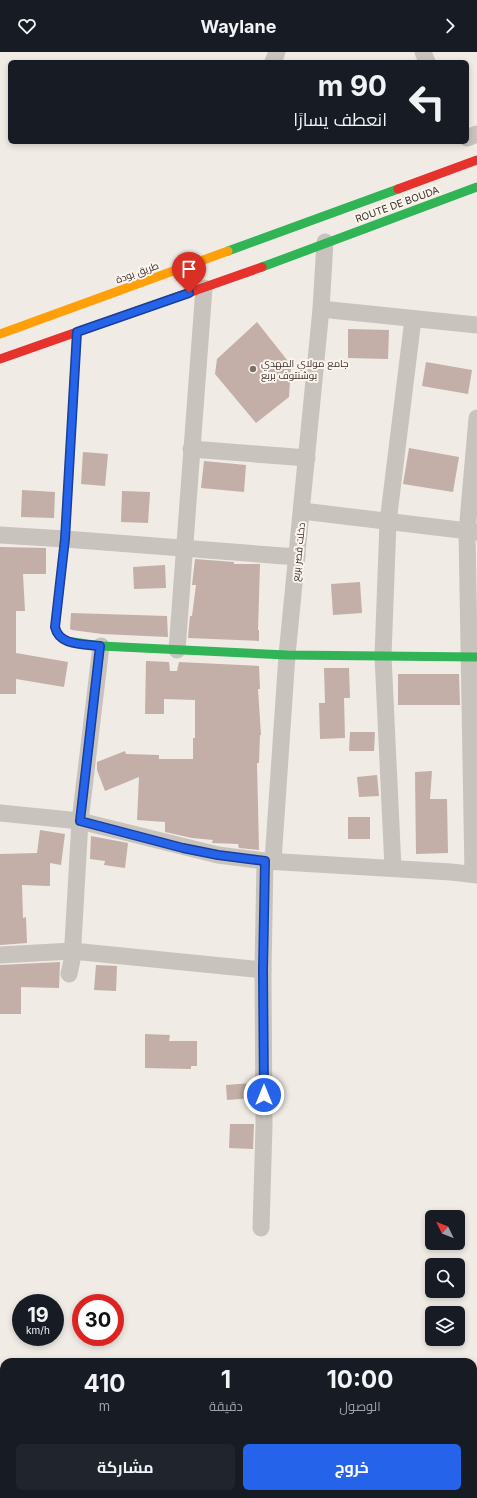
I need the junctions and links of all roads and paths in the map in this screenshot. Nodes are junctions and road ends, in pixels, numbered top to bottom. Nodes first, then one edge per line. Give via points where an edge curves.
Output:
1 (477, 160) edge
2 (477, 187) edge
3 (326, 214) joint
4 (325, 242) junction
5 (204, 288) junction
6 (321, 309) junction
7 (413, 319) junction
8 (477, 325) edge
9 (77, 332) junction
10 (0, 334) edge
11 (0, 359) edge
12 (477, 418) edge
13 (191, 449) junction
14 (307, 458) junction
15 (475, 473) edge
16 (302, 511) junction
17 (388, 522) junction
18 (472, 532) edge
19 (0, 535) edge
20 (65, 539) junction
21 (185, 548) junction
22 (297, 557) junction
23 (100, 646) junction
24 (177, 650) junction
25 (288, 655) junction
26 (383, 656) junction
27 (473, 657) edge
28 (474, 739) edge
29 (474, 812) edge
30 (0, 813) edge
31 (80, 821) junction
32 (269, 861) junction
33 (394, 868) junction
34 (475, 875) edge
35 (72, 951) junction
36 (0, 955) edge
37 (263, 970) junction
38 (70, 974) dead end
39 (261, 1228) dead end

1 - 3 main road, ROUTE DE BOUDA
2 - 4 main road, ROUTE DE BOUDA
3 - 10 main road, طريق بودة
4 - 5 main road
4 - 6 street, دخلت قصر بربع
5 - 9 main road
5 - 13 street
6 - 7 street
6 - 14 street, دخلت قصر بربع
7 - 8 street
7 - 17 street
9 - 11 main road
9 - 20 main road
12 - 15 street
13 - 14 street
13 - 21 street
14 - 16 street, دخلت قصر بربع
15 - 18 street
16 - 17 street
16 - 22 street, دخلت قصر بربع
17 - 18 street
17 - 26 street
18 - 27 street
19 - 20 street
20 - 21 street
20 - 23 main road via 55,627 63,640
21 - 22 street
21 - 24 street
22 - 25 street, دخلت قصر بربع
23 - 24 main road
23 - 31 street
24 - 25 main road
25 - 26 main road
25 - 32 street, دخلت قصر بربع
26 - 27 main road
26 - 33 street
27 - 28 street
28 - 29 street
29 - 34 street
30 - 31 street
31 - 32 street via 183,848
31 - 35 street
32 - 33 street
32 - 37 street, دخلت قصر بربع
33 - 34 street
35 - 36 street
35 - 37 street
35 - 38 street
37 - 39 street, دخلت قصر بربع via 264,1126

